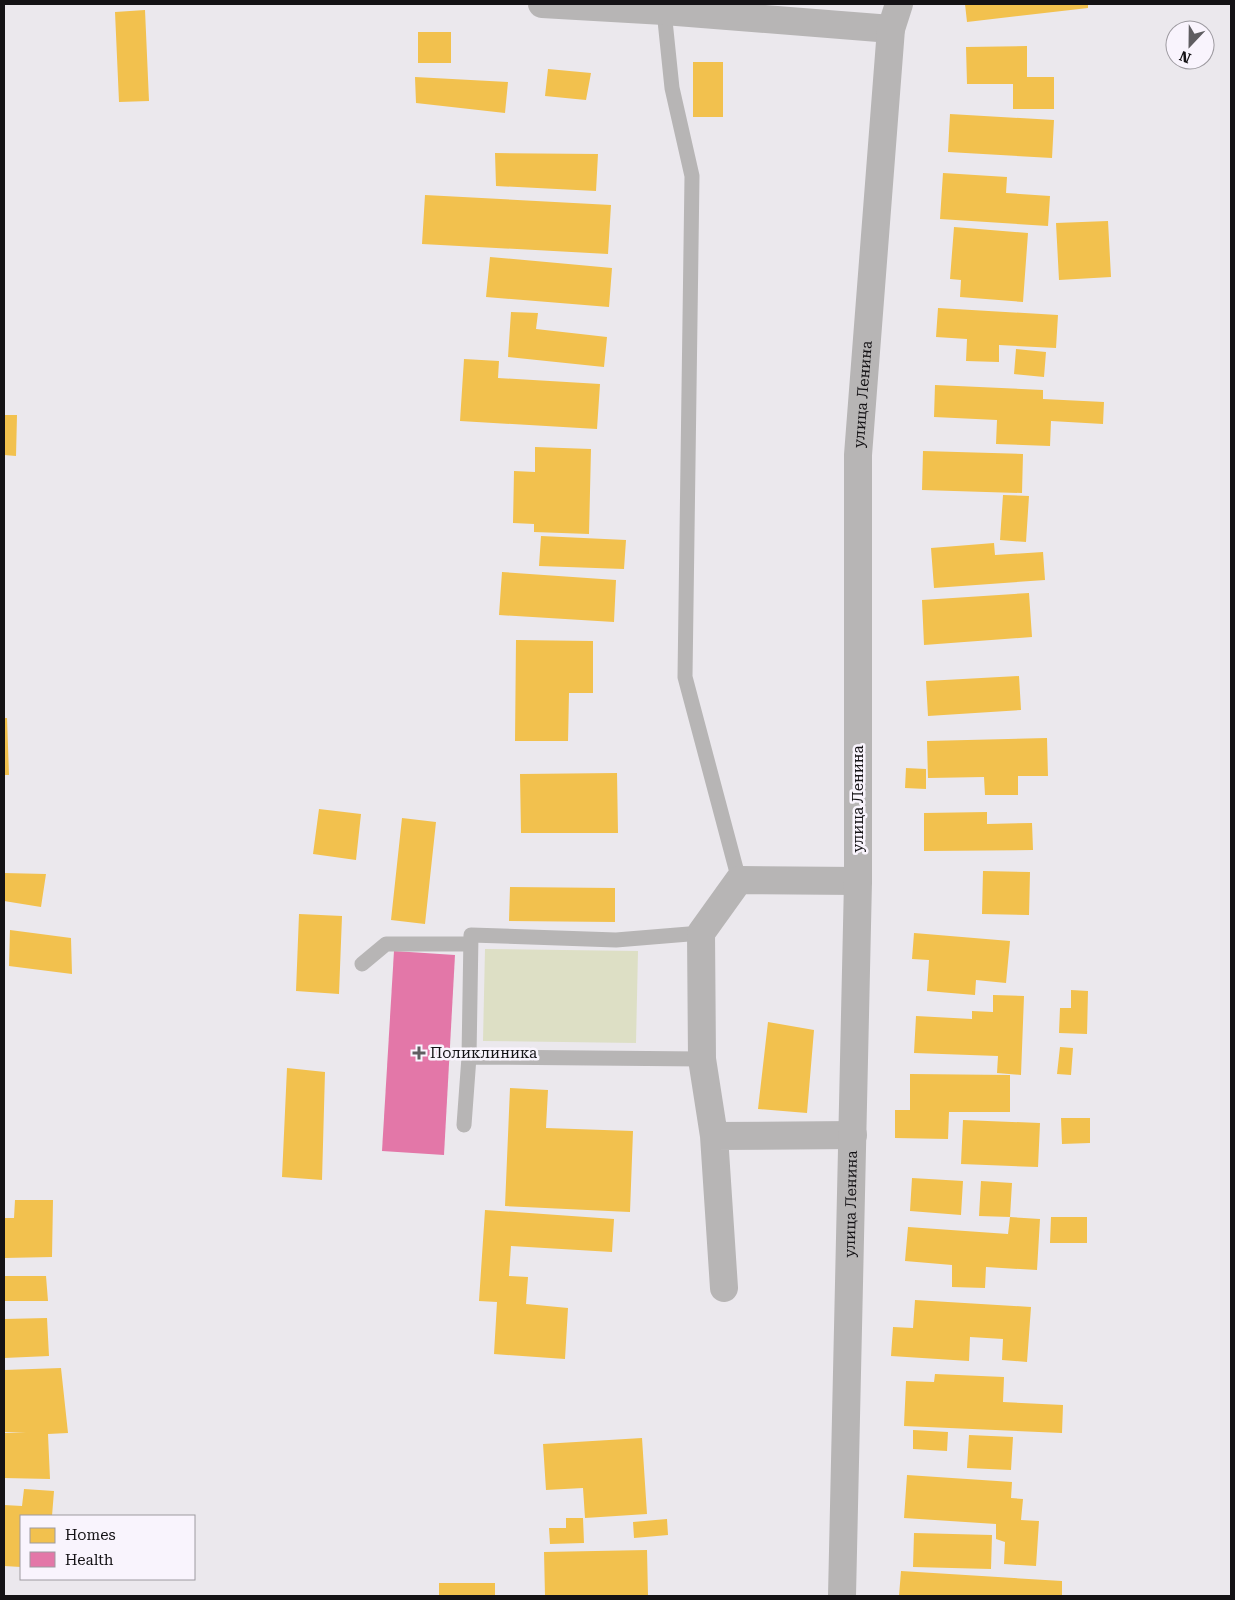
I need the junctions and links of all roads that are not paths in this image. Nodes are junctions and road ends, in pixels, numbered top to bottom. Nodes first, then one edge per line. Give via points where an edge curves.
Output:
1 (542, 4) edge
2 (664, 11) junction
3 (895, 16) edge
4 (739, 880) junction
5 (858, 881) junction
6 (700, 933) junction
7 (469, 944) junction
8 (362, 964) dead end
9 (469, 1057) junction
10 (702, 1059) junction
11 (464, 1125) dead end
12 (853, 1135) junction
13 (714, 1136) junction
14 (724, 1288) dead end
15 (842, 1596) edge

1 - 2 street
2 - 3 street
2 - 4 lane via 672,88 692,176 685,677
3 - 5 street, улица Ленина via 858,455
4 - 5 street
4 - 6 street
5 - 12 street, улица Ленина
6 - 7 lane via 616,940 471,935
6 - 10 street
7 - 8 lane via 386,944
7 - 9 lane
9 - 10 lane
9 - 11 lane
10 - 13 street
12 - 13 street
12 - 15 street, улица Ленина
13 - 14 street

